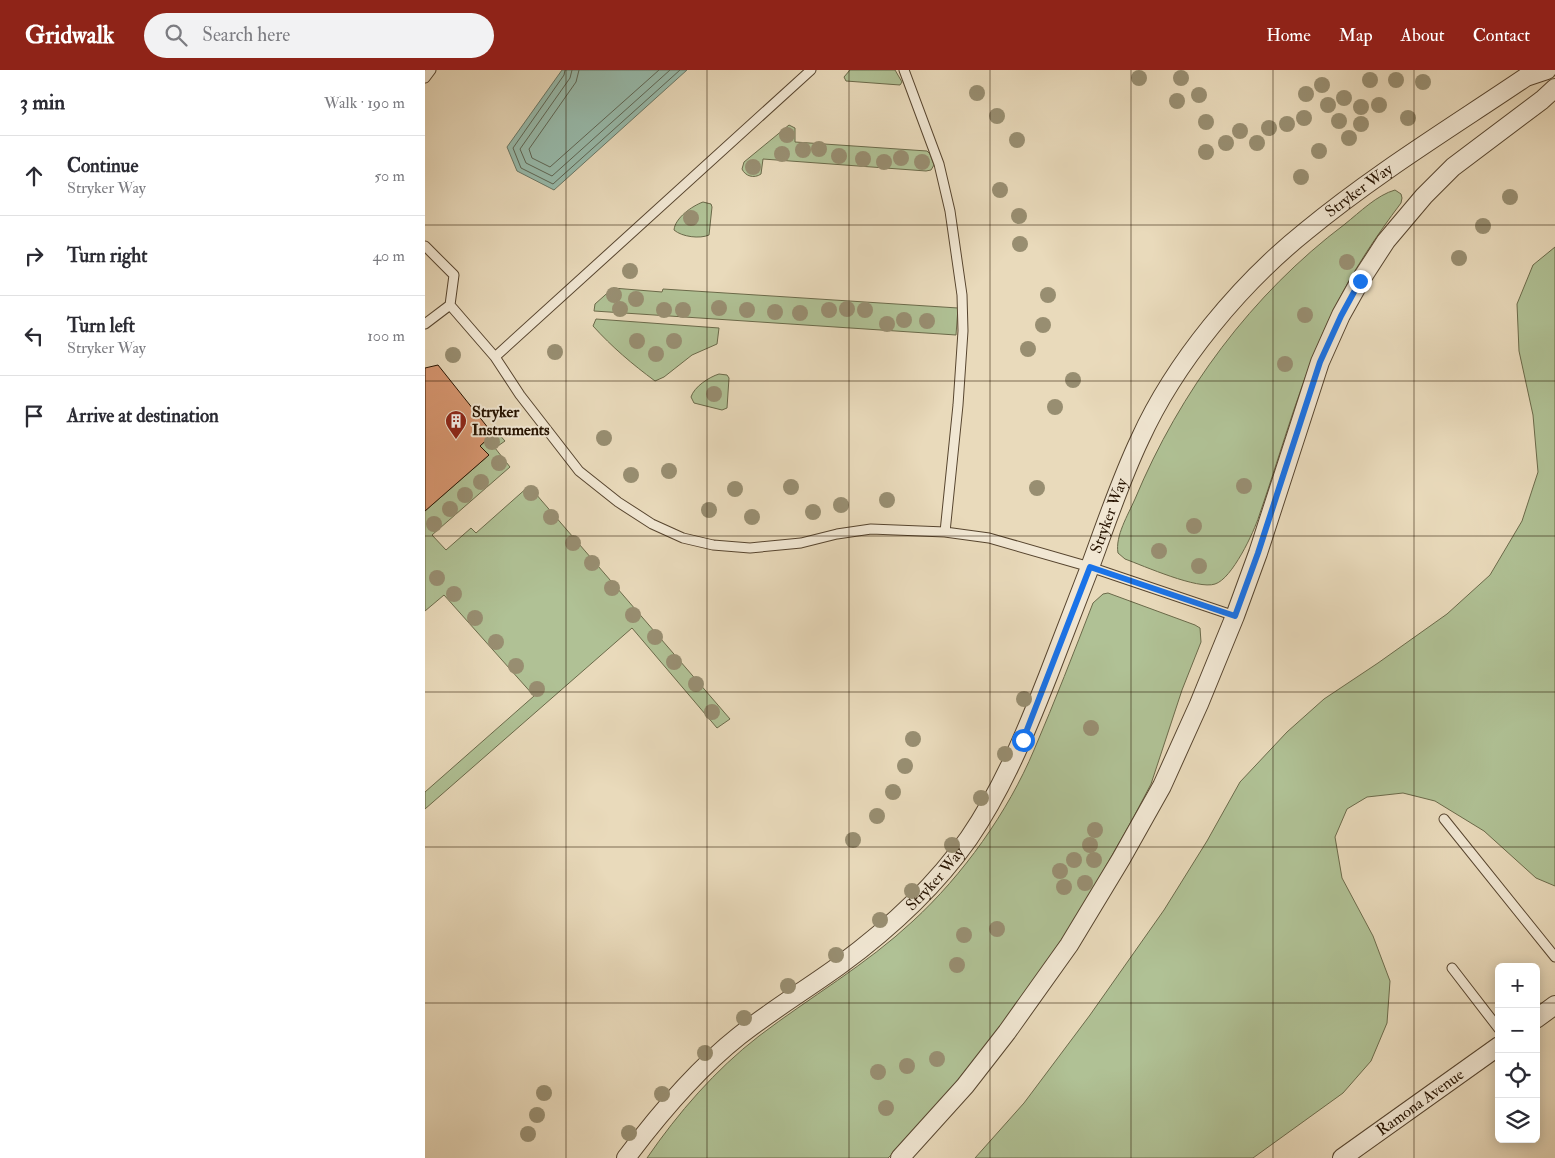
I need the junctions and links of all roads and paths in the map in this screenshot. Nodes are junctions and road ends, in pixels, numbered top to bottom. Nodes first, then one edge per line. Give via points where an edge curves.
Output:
1 (431, 70) edge
2 (811, 70) edge
3 (904, 70) edge
4 (1547, 70) edge
5 (425, 78) edge
6 (1555, 88) edge
7 (425, 246) edge
8 (450, 305) junction
9 (425, 324) edge
10 (495, 357) junction
11 (945, 532) junction
12 (1090, 567) junction
13 (1235, 616) junction
14 (1444, 819) dead end
15 (1555, 957) edge
16 (1452, 968) dead end
17 (1555, 1005) edge
18 (1540, 1016) edge
19 (1495, 1024) edge
20 (1495, 1049) edge
21 (626, 1158) edge
22 (901, 1158) edge
23 (1342, 1158) edge

1 - 5 lane
2 - 10 lane
3 - 11 lane via 939,164 950,212 962,295 963,331
4 - 12 street, Stryker Way via 1526,77 1370,181 1303,232 1261,271 1185,360 1160,400 1121,483
6 - 13 street via 1453,167 1386,241 1360,281 1320,362
7 - 8 lane via 454,275
8 - 9 lane
8 - 10 lane
10 - 11 lane via 579,471 652,524 683,538 713,545 751,548 871,530
11 - 12 lane via 989,538
12 - 13 lane
12 - 21 street, Stryker Way via 1023,740 968,839 934,883 881,932 717,1055
13 - 22 street via 1162,786 1069,945 965,1086
14 - 15 lane
16 - 19 lane
17 - 18 street
20 - 23 street, Ramona Avenue

